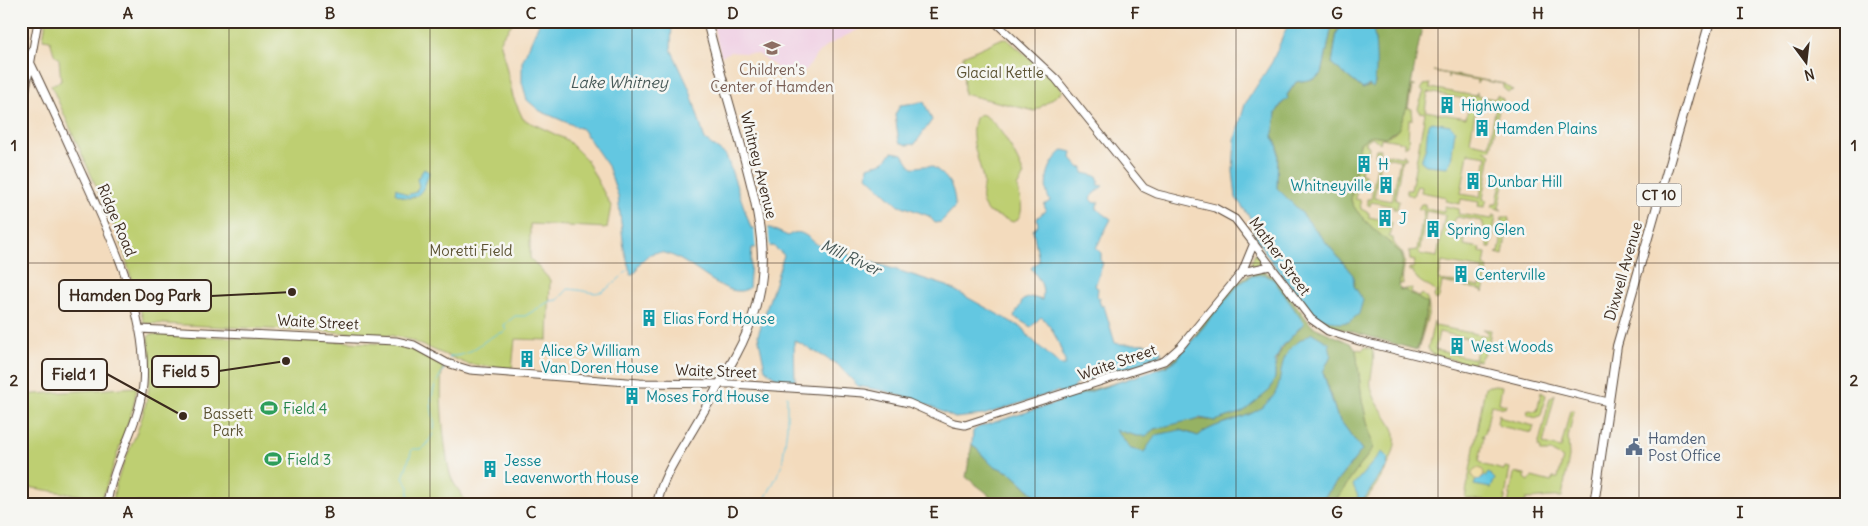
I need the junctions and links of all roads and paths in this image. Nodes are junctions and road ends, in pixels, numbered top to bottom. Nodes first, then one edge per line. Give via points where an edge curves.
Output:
1 (38, 21) edge
2 (707, 21) edge
3 (994, 21) edge
4 (1710, 21) edge
5 (21, 42) edge
6 (30, 61) junction
7 (21, 116) edge
8 (1254, 243) junction
9 (1270, 266) junction
10 (1242, 272) junction
11 (139, 329) junction
12 (719, 384) junction
13 (1608, 402) junction
14 (107, 505) edge
15 (657, 505) edge
16 (1594, 505) edge

1 - 6 street
2 - 12 main road, Whitney Avenue via 756,199 763,249 754,314 743,342
3 - 8 street, Mather Street via 1056,79 1144,188 1223,211 1240,223
4 - 13 main road, Dixwell Avenue / CT 10 via 1624,316
5 - 6 street, Ridge Road
6 - 7 street
6 - 11 street, Ridge Road via 117,251
8 - 9 street, Mather Street
8 - 10 street, Waite Street
9 - 10 street
9 - 13 street, Mather Street via 1311,319 1328,331
10 - 12 street, Waite Street via 1181,346 1164,361 965,425 909,403 873,395
11 - 12 street, Waite Street via 390,340 414,345 448,363 470,370
11 - 14 street, Ridge Road via 144,362 142,394 111,484
12 - 15 main road, Whitney Avenue via 672,466
13 - 16 main road, Dixwell Avenue / CT 10

